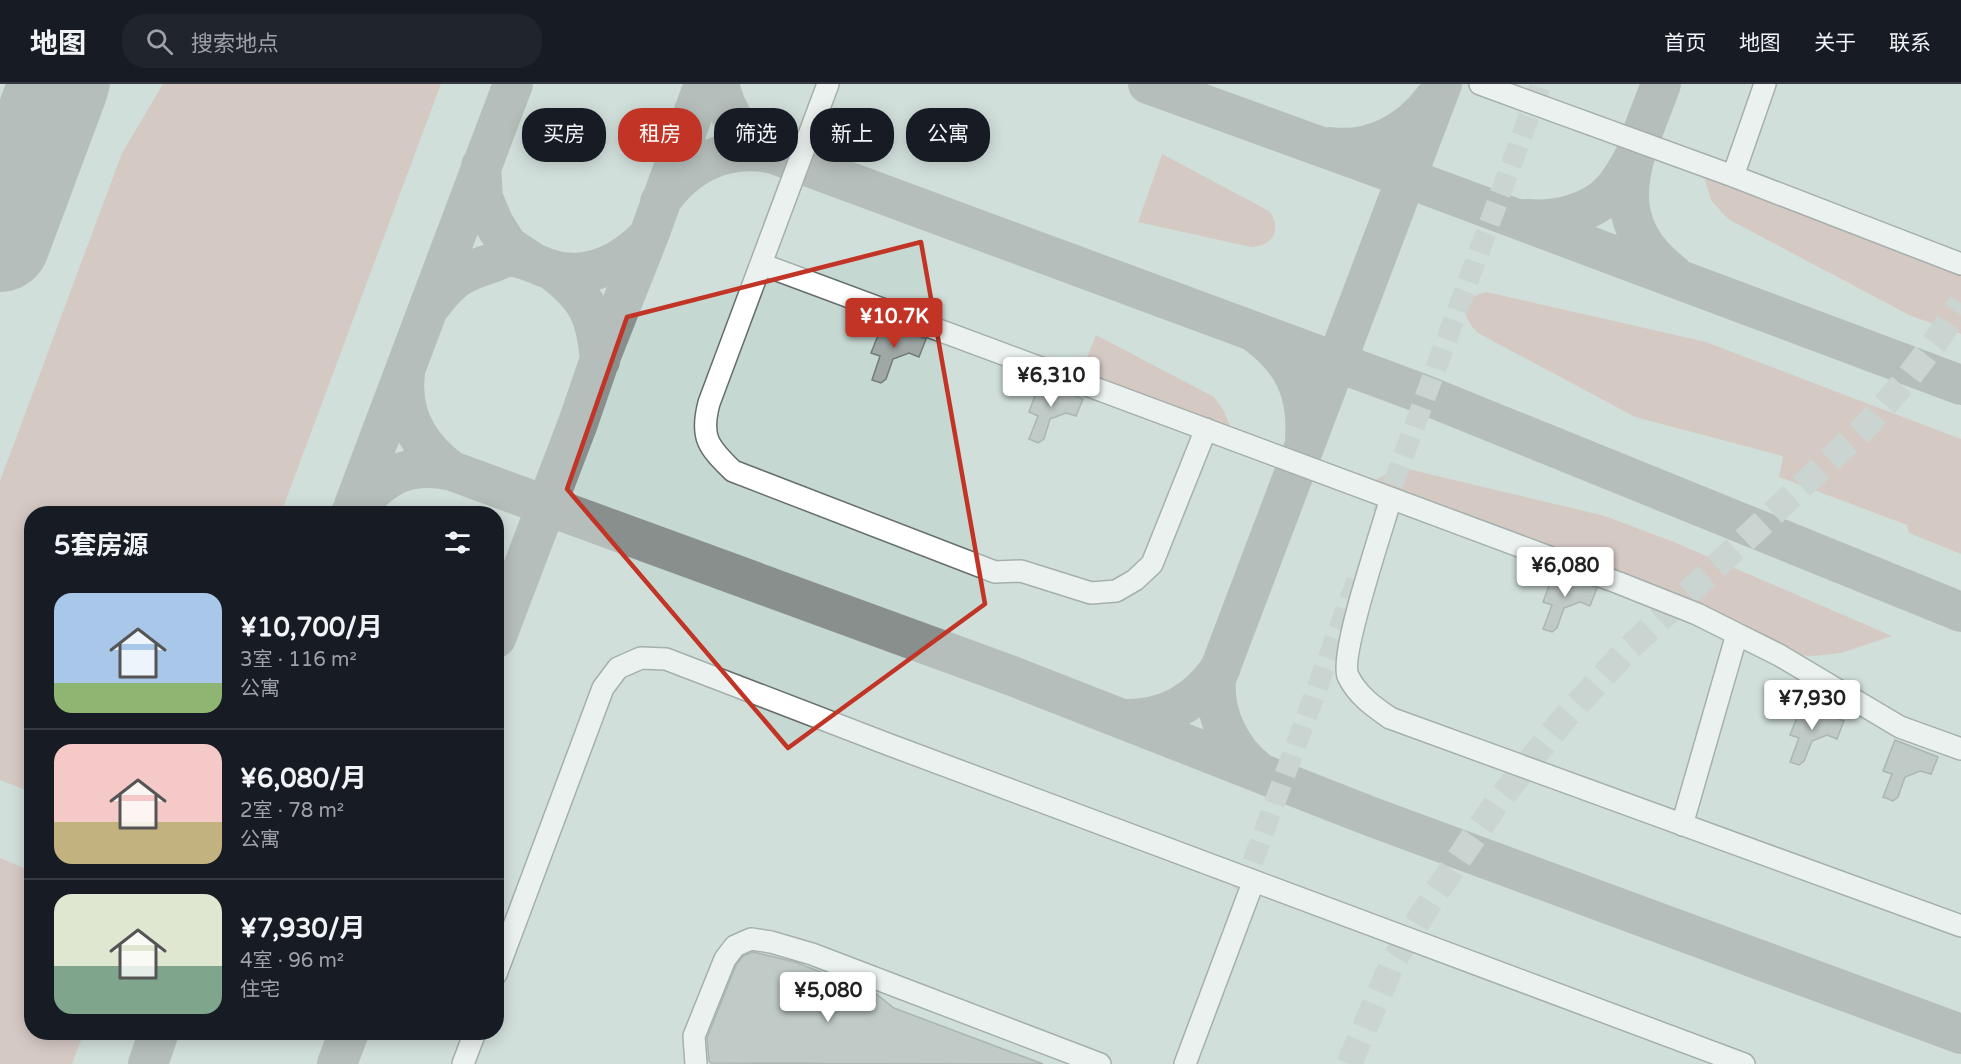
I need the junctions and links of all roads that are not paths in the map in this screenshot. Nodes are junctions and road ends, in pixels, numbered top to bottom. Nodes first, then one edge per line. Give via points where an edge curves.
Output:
1 (828, 84) edge
2 (1480, 84) edge
3 (1765, 84) edge
4 (1733, 176) junction
5 (761, 264) junction
6 (1961, 264) edge
7 (1206, 429) junction
8 (1391, 498) junction
9 (1737, 634) junction
10 (1961, 749) edge
11 (1682, 825) junction
12 (1961, 926) edge
13 (504, 953) edge
14 (472, 1040) edge
15 (463, 1064) edge
16 (696, 1064) edge
17 (1100, 1064) edge
18 (1178, 1064) edge
19 (1185, 1064) edge
20 (1744, 1064) edge

1 - 5 lane
2 - 4 lane
3 - 4 lane
4 - 6 lane
5 - 7 lane
5 - 7 lane via 704,421 707,440 719,458 733,471 995,572 1021,571 1091,593 1116,591 1135,580 1152,564
7 - 8 lane
8 - 9 lane via 1619,583
8 - 11 lane via 1351,633 1347,674 1358,692 1390,718
9 - 10 lane via 1900,727
9 - 11 lane
11 - 12 lane
13 - 20 lane via 603,688 618,668 641,658 666,658
14 - 15 lane
16 - 17 lane via 694,1036 724,959 735,946 751,939 812,954
18 - 19 lane via 1247,890

